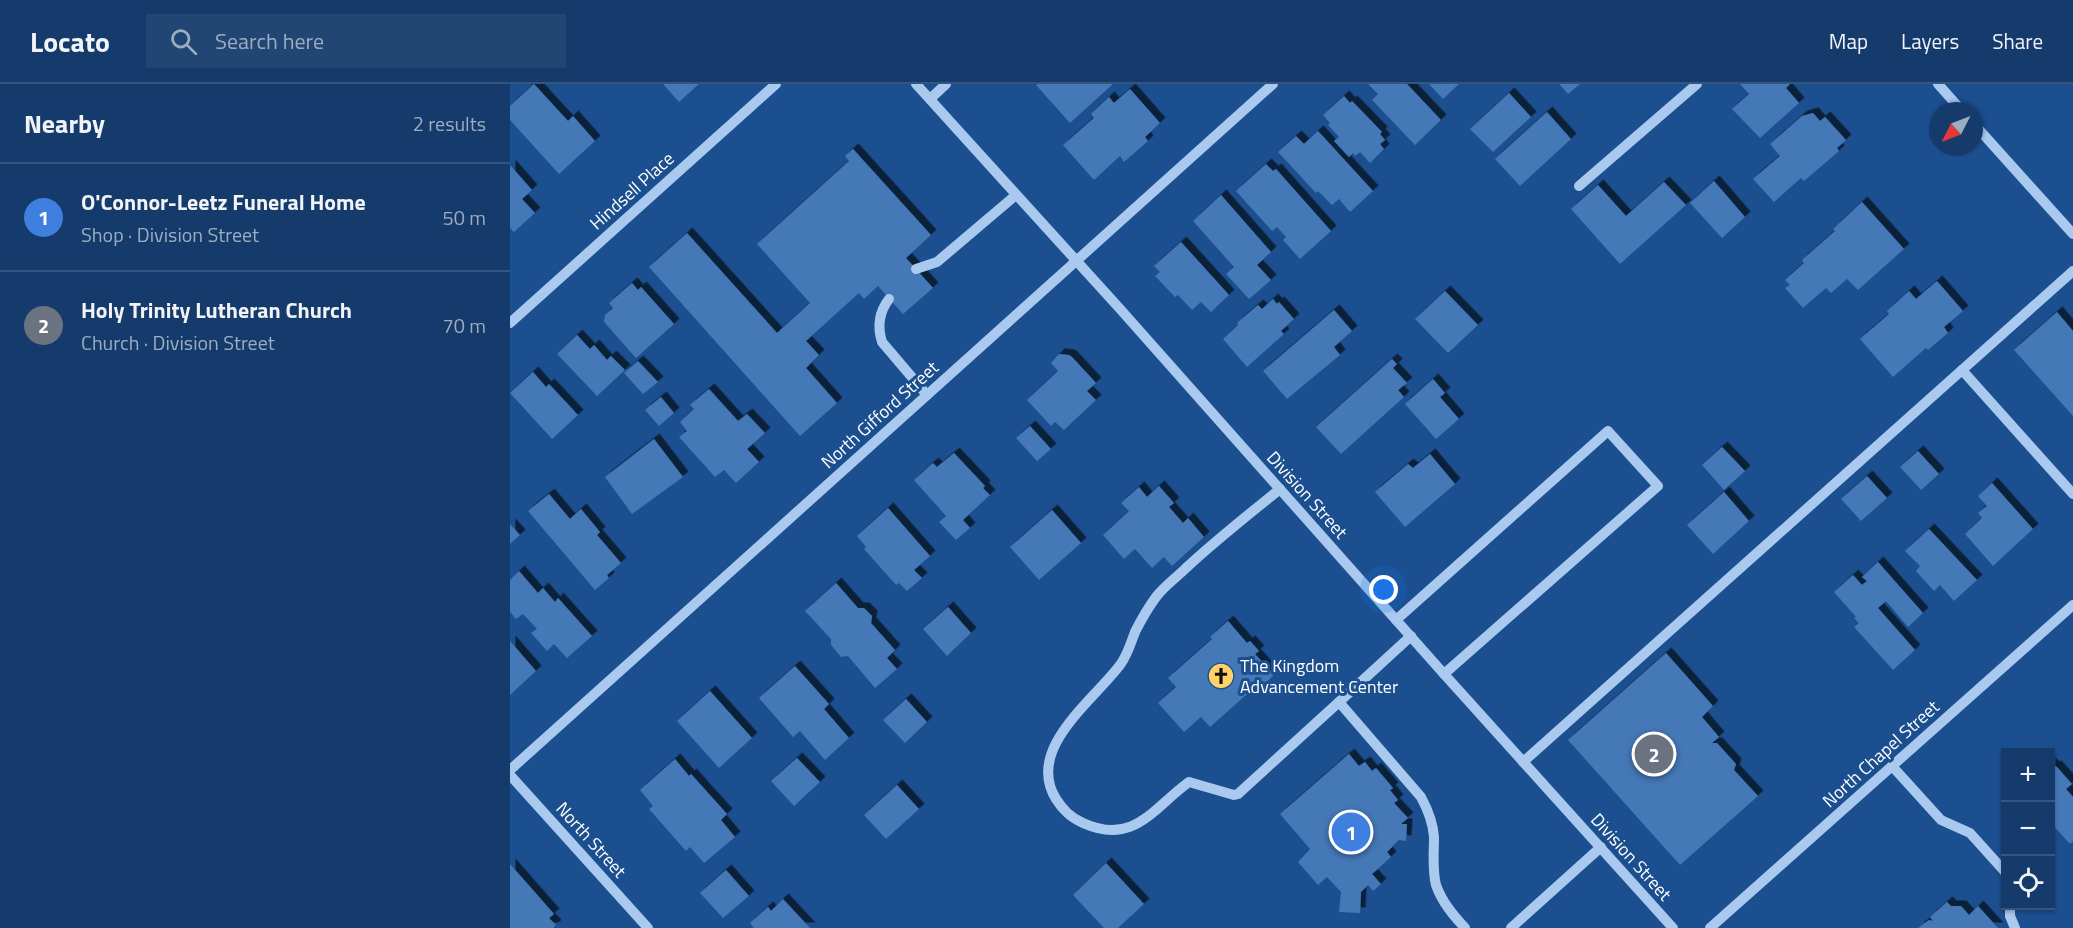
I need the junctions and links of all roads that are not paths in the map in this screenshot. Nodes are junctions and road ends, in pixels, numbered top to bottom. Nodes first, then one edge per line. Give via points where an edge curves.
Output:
1 (776, 84) edge
2 (916, 84) edge
3 (946, 84) edge
4 (1273, 84) edge
5 (1697, 84) edge
6 (1938, 84) edge
7 (930, 99) junction
8 (1954, 102) edge
9 (1983, 134) edge
10 (1579, 186) dead end
11 (1016, 195) junction
12 (2073, 234) edge
13 (1076, 261) junction
14 (916, 269) dead end
15 (2073, 271) edge
16 (889, 299) dead end
17 (510, 323) edge
18 (1962, 370) junction
19 (927, 395) junction
20 (1280, 489) junction
21 (2073, 494) edge
22 (2073, 605) edge
23 (1396, 620) junction
24 (1411, 636) junction
25 (1444, 674) junction
26 (1340, 702) junction
27 (1523, 762) junction
28 (1892, 766) junction
29 (510, 773) edge
30 (1601, 847) junction
31 (2001, 867) edge
32 (2010, 910) edge
33 (648, 928) edge
34 (1465, 928) edge
35 (1511, 928) edge
36 (1673, 928) edge
37 (1710, 928) edge
38 (2015, 928) edge

1 - 17 street, Hindsell Place
2 - 7 street, Division Street
3 - 7 street
4 - 13 street, North Gifford Street
5 - 10 street
6 - 8 street
7 - 11 street, Division Street
9 - 12 street
11 - 13 street, Division Street
11 - 14 street via 937,262
13 - 19 street, North Gifford Street
13 - 20 street, Division Street
15 - 18 street
16 - 19 street via 880,319 882,342
18 - 21 street
18 - 27 street
19 - 29 street, North Gifford Street
20 - 23 street, Division Street
20 - 26 street via 1158,594 1120,664 1072,718 1053,751 1047,781 1063,810 1073,819 1101,828 1135,826 1189,782 1238,794
22 - 28 street, North Chapel Street
23 - 24 street, Division Street
23 - 25 street via 1608,431 1658,486
24 - 25 street, Division Street
24 - 26 street
25 - 27 street, Division Street
26 - 34 street via 1421,797 1432,826 1436,884 1449,910
27 - 30 street, Division Street
28 - 31 street via 1941,820 1970,833
28 - 37 street, North Chapel Street
29 - 33 street, North Street
30 - 35 street
30 - 36 street, Division Street
32 - 38 street

